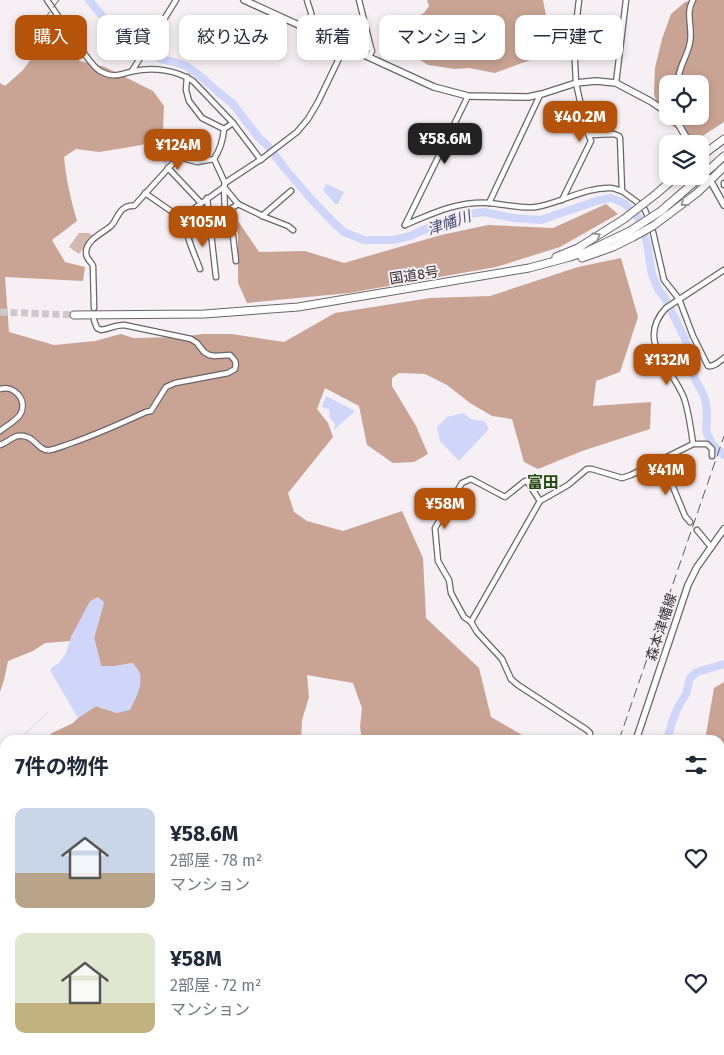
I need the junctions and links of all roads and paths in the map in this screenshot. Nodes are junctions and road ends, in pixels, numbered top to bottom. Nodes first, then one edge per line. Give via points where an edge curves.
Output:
1 (47, 0) edge
2 (176, 0) edge
3 (244, 0) edge
4 (307, 0) edge
5 (359, 0) edge
6 (579, 0) edge
7 (626, 0) edge
8 (693, 0) edge
9 (257, 3) edge
10 (312, 15) edge
11 (363, 15) edge
12 (297, 23) edge
13 (369, 40) edge
14 (369, 57) joint
15 (338, 60) edge
16 (132, 71) junction
17 (679, 75) edge
18 (187, 77) junction
19 (576, 83) junction
20 (616, 83) junction
21 (540, 95) junction
22 (468, 96) junction
23 (659, 106) edge
24 (233, 123) junction
25 (679, 126) edge
26 (224, 129) junction
27 (590, 135) junction
28 (684, 135) edge
29 (724, 139) edge
30 (709, 150) edge
31 (724, 156) edge
32 (214, 159) junction
33 (262, 159) junction
34 (168, 168) junction
35 (724, 168) edge
36 (709, 177) edge
37 (711, 180) junction
38 (224, 185) junction
39 (666, 185) edge
40 (291, 191) dead end
41 (622, 191) junction
42 (145, 193) junction
43 (207, 198) junction
44 (562, 200) junction
45 (201, 203) junction
46 (489, 203) junction
47 (238, 204) junction
48 (724, 205) edge
49 (225, 213) junction
50 (210, 215) junction
51 (262, 216) junction
52 (181, 218) junction
53 (293, 230) dead end
54 (631, 234) junction
55 (236, 261) dead end
56 (200, 269) dead end
57 (724, 270) edge
58 (503, 273) junction
59 (216, 277) dead end
60 (679, 299) junction
61 (94, 308) dead end
62 (74, 315) tunnel mouth
63 (94, 320) dead end
64 (724, 358) edge
65 (0, 389) edge
66 (0, 431) edge
67 (693, 444) junction
68 (0, 445) edge
69 (712, 456) dead end
70 (662, 460) junction
71 (540, 500) junction
72 (690, 522) dead end
73 (724, 529) edge
74 (697, 530) dead end
75 (711, 547) junction
76 (471, 622) junction
77 (590, 735) edge
78 (638, 735) edge

1 - 16 street via 99,71 117,76
2 - 16 street
3 - 9 main road
4 - 10 street
5 - 11 street
6 - 19 street via 574,42
7 - 20 street
8 - 17 street via 689,13 690,45
9 - 12 main road
13 - 14 street via 372,51
14 - 22 main road via 434,87
15 - 33 street via 308,119 297,132
16 - 18 street via 165,70
18 - 24 street
18 - 26 street via 189,101 202,118
19 - 20 main road
19 - 21 main road
19 - 27 street
20 - 23 main road
21 - 22 main road
21 - 46 street
22 - 46 street via 405,226 456,205
24 - 26 street
24 - 33 street
25 - 28 main road
26 - 32 street via 220,150
27 - 41 street via 619,136
27 - 44 street via 592,141
29 - 30 highway
31 - 54 highway, 国道8号, bridge
32 - 34 street via 197,162 183,158
32 - 38 street
33 - 38 street
34 - 42 street
34 - 45 street
35 - 37 highway
36 - 37 main road
37 - 48 main road
37 -> 54 highway, bridge via 653,226
38 - 43 street
38 - 47 street
38 - 49 street
58 -> 39 highway, bridge via 578,248 624,219
40 - 51 street
41 - 44 street via 611,188 594,190
41 - 60 street via 645,210 664,280
42 - 52 street
42 - 61 street via 134,206 124,208 111,226 88,246 86,256 92,262 94,272
43 - 45 street
43 - 50 street
44 - 46 street via 534,207
45 - 52 street
47 - 49 street
47 - 51 street
49 - 50 street
49 - 55 street via 233,236
50 - 52 street
50 - 59 street
51 - 53 street
52 - 56 street via 185,220
54 - 58 highway, 国道8号 via 560,260
57 - 60 street
58 - 62 highway, 国道8号 via 271,310
60 - 64 street via 708,366
60 - 67 street via 660,315 654,327 654,338 655,346 684,398
63 - 68 street via 101,330 124,325 191,339 209,355 230,355 237,364 228,373 175,383 166,388 151,411 49,451 43,450 30,437 22,436
65 - 66 street via 18,393 22,402 19,416
67 - 69 street via 707,444 712,449
67 - 70 street
70 - 71 street via 622,478 587,469 568,485
70 - 72 street
71 - 76 street
71 - 76 street via 528,481 505,497 471,479 462,484 435,528 438,562 464,617
73 - 75 main road, 森本津幡線
74 - 75 street
75 - 78 main road, 森本津幡線 via 688,585
76 - 77 street via 502,659 511,679

